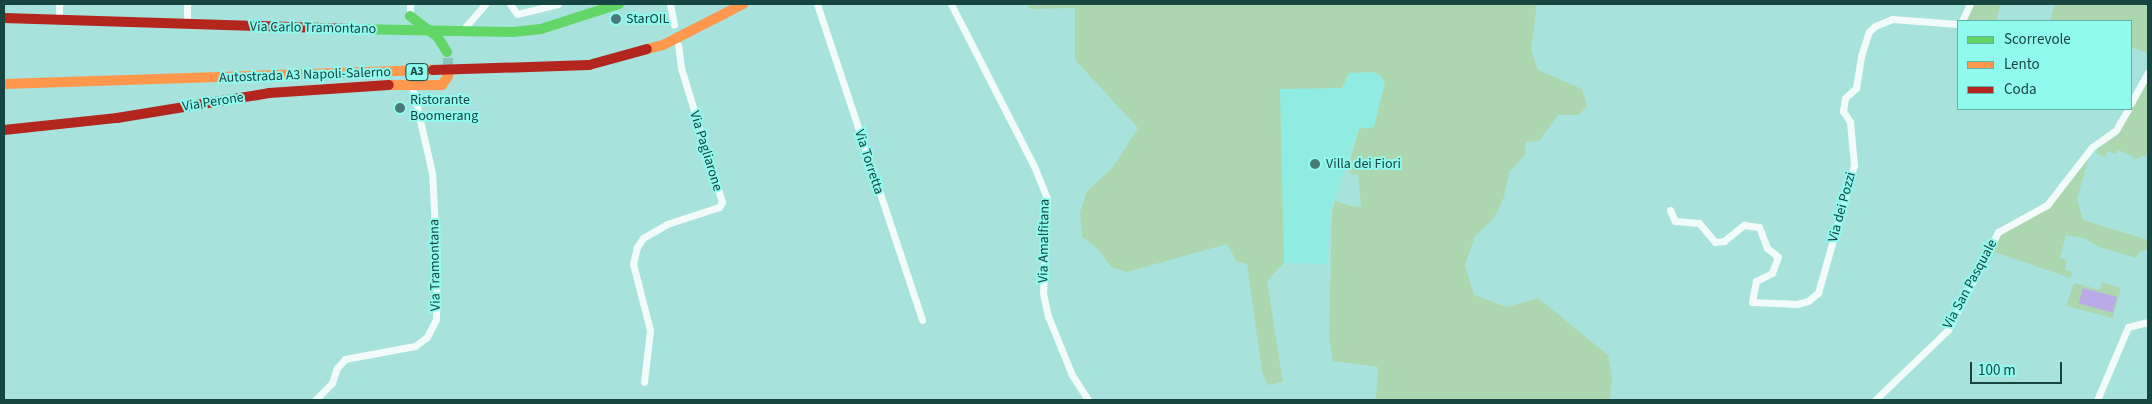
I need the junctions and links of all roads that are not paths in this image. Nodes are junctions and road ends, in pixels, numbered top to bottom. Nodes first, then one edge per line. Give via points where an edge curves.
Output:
1 (59, 4) edge
2 (187, 4) edge
3 (410, 4) edge
4 (485, 4) edge
5 (510, 4) edge
6 (558, 4) edge
7 (619, 4) edge
8 (670, 4) edge
9 (728, 4) edge
10 (743, 4) edge
11 (817, 4) edge
12 (951, 4) edge
13 (1970, 4) edge
14 (410, 16) junction
15 (4, 18) edge
16 (59, 20) junction
17 (1962, 20) edge
18 (674, 24) dead end
19 (1957, 24) edge
20 (187, 25) junction
21 (394, 30) junction
22 (409, 30) junction
23 (429, 31) junction
24 (446, 31) junction
25 (461, 32) junction
26 (678, 45) dead end
27 (2148, 72) edge
28 (4, 76) edge
29 (448, 76) dead end
30 (4, 84) edge
31 (412, 85) junction
32 (2132, 101) edge
33 (2127, 110) edge
34 (4, 130) edge
35 (1670, 210) dead end
36 (922, 320) dead end
37 (2148, 322) edge
38 (644, 382) dead end
39 (315, 400) edge
40 (1088, 400) edge
41 (1875, 400) edge
42 (2096, 400) edge

1 - 16 street
2 - 20 street
3 - 14 street
4 - 25 street
5 - 6 street via 518,14
7 - 25 main road, Via Carlo Tramontano via 541,29
8 - 18 street
9 - 28 main road, Autostrada A3 Napoli-Salerno / A3 via 647,42 570,58
10 - 30 main road, Autostrada A3 Napoli-Salerno / A3 via 663,45 589,65
11 - 36 street, Via Torretta
12 - 40 street, Via Amalfitana via 1034,166 1047,199 1042,293 1072,375
13 - 17 street
14 - 21 main road via 404,26
14 - 22 main road
14 - 23 main road via 418,26
15 - 16 main road, Via Carlo Tramontano
16 - 20 main road, Via Carlo Tramontano
19 - 35 street, Via dei Pozzi via 1892,18 1869,32 1856,88 1845,98 1843,111 1850,122 1854,165 1818,293 1796,304 1752,302 1756,281 1772,273 1778,257 1767,248 1759,227 1744,226 1724,241 1715,242 1698,223 1675,221
20 - 21 main road, Via Carlo Tramontano
21 - 22 main road, Via Carlo Tramontano
22 - 23 main road, Via Carlo Tramontano
23 - 24 main road, Via Carlo Tramontano
23 - 24 main road via 437,36 446,51
24 - 25 main road, Via Carlo Tramontano
26 - 38 street, Via Pagliarone via 681,68 722,202 719,207 669,224 643,238 637,247 633,264 650,330
27 - 32 street
29 - 31 main road, Via Perone via 442,85
31 - 34 main road, Via Perone via 356,85 270,93 117,118
31 - 39 street, Via Tramontana via 432,173 437,264 436,319 427,337 415,346 345,359 337,368 332,383
33 - 41 street, Via San Pasquale via 2116,130 2092,147 2047,205 1998,232 1948,330
37 - 42 street via 2128,327

